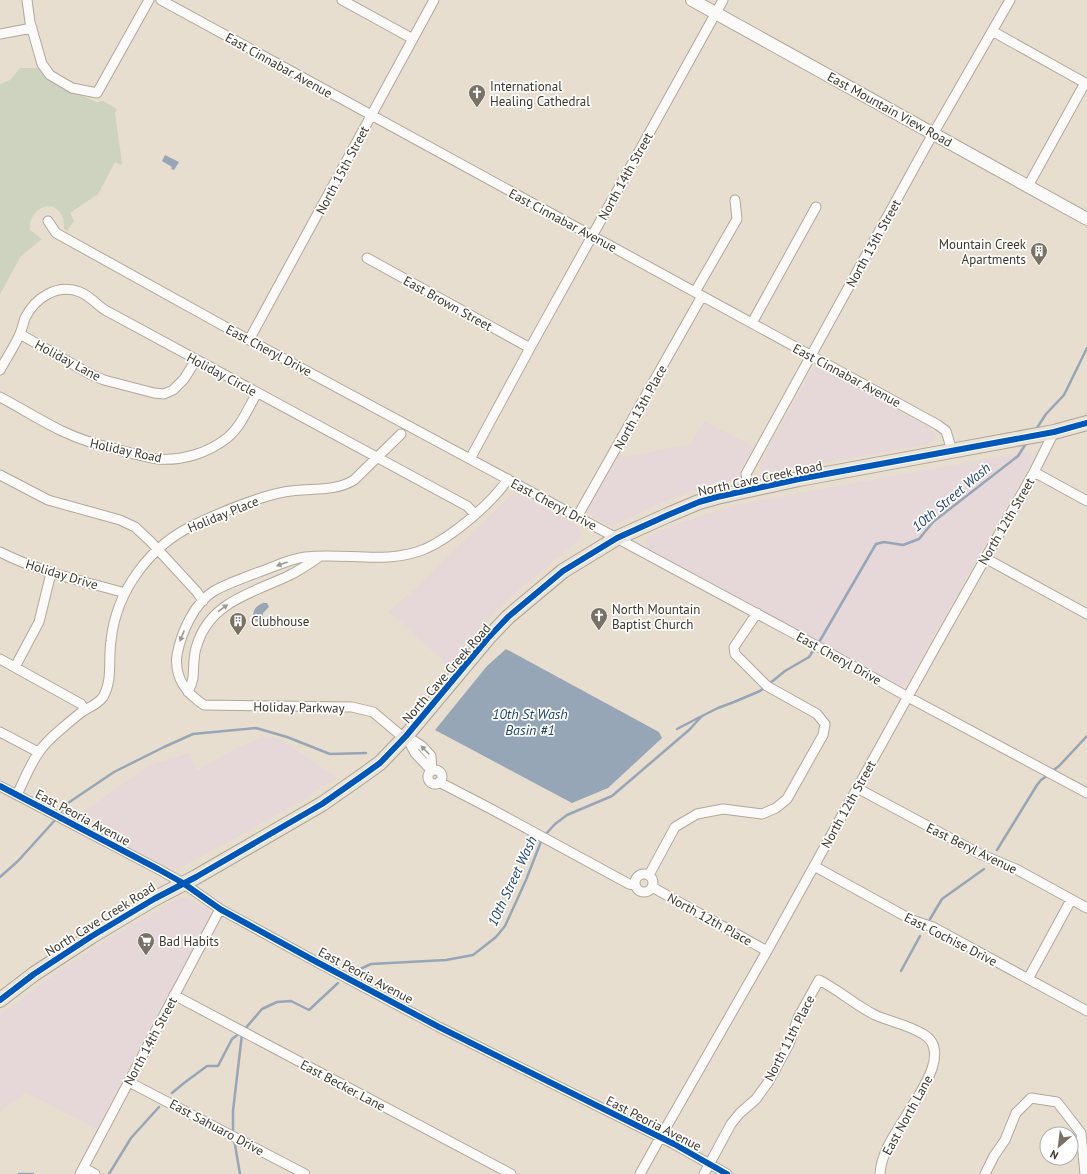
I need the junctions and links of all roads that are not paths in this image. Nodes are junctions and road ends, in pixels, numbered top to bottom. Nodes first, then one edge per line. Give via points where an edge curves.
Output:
1 (27, 0) edge
2 (149, 0) edge
3 (161, 0) edge
4 (342, 0) edge
5 (434, 0) edge
6 (692, 0) edge
7 (723, 0) edge
8 (1010, 0) edge
9 (716, 13) junction
10 (32, 28) junction
11 (992, 31) junction
12 (0, 34) edge
13 (413, 39) junction
14 (1086, 84) edge
15 (371, 116) junction
16 (933, 134) junction
17 (1028, 186) junction
18 (735, 200) dead end
19 (816, 207) dead end
20 (1087, 219) edge
21 (48, 221) dead end
22 (592, 235) junction
23 (367, 258) dead end
24 (698, 294) junction
25 (752, 323) junction
26 (20, 334) junction
27 (249, 340) junction
28 (530, 348) junction
29 (812, 356) junction
30 (196, 360) junction
31 (0, 370) edge
32 (257, 393) junction
33 (0, 397) edge
34 (1087, 423) edge
35 (1049, 433) junction
36 (401, 434) dead end
37 (952, 451) junction
38 (377, 458) junction
39 (470, 459) junction
40 (1034, 472) junction
41 (0, 475) edge
42 (508, 479) junction
43 (749, 489) junction
44 (1087, 501) edge
45 (475, 514) junction
46 (577, 517) junction
47 (617, 538) junction
48 (158, 550) junction
49 (0, 552) edge
50 (320, 556) junction
51 (985, 558) junction
52 (51, 573) junction
53 (125, 593) junction
54 (203, 601) junction
55 (757, 613) junction
56 (1087, 614) edge
57 (0, 659) edge
58 (15, 667) junction
59 (188, 692) junction
60 (908, 697) junction
61 (85, 710) junction
62 (0, 732) edge
63 (405, 737) junction
64 (38, 752) junction
65 (0, 786) edge
66 (857, 788) junction
67 (1087, 793) edge
68 (17, 795) junction
69 (814, 866) junction
70 (649, 874) junction
71 (183, 883) junction
72 (635, 885) junction
73 (652, 887) junction
74 (1071, 900) junction
75 (1087, 908) edge
76 (220, 909) junction
77 (767, 951) junction
78 (1028, 979) junction
79 (819, 980) joint
80 (174, 995) junction
81 (0, 1000) edge
82 (1087, 1011) edge
83 (129, 1082) junction
84 (660, 1138) junction
85 (710, 1164) junction
86 (82, 1171) edge
87 (726, 1173) edge
88 (95, 1174) edge
89 (305, 1174) edge
90 (511, 1174) edge
91 (640, 1174) edge
92 (704, 1174) edge
93 (880, 1174) edge
94 (985, 1174) edge
95 (1086, 1174) edge

1 - 10 street
2 - 10 street via 97,93 72,88 50,75 42,64
3 - 15 street, East Cinnabar Avenue
4 - 13 street
5 - 13 street, North 15th Street
6 - 9 street, East Mountain View Road
7 - 9 street, North 14th Street
8 - 11 street, North 13th Street
9 - 16 street, East Mountain View Road
9 - 22 street, North 14th Street
10 - 12 street
11 - 14 street
11 - 16 street, North 13th Street
13 - 15 street, North 15th Street
14 - 17 street
15 - 22 street, East Cinnabar Avenue
15 - 27 street, North 15th Street
16 - 17 street, East Mountain View Road
16 - 29 street, North 13th Street
17 - 20 street, East Mountain View Road
18 - 24 street, North 13th Place via 737,218
19 - 25 street
21 - 27 street, East Cheryl Drive via 56,233
22 - 24 street, East Cinnabar Avenue
22 - 28 street, North 14th Street
23 - 28 street, East Brown Street
24 - 25 street, East Cinnabar Avenue
24 - 46 street, North 13th Place
25 - 29 street, East Cinnabar Avenue
26 - 30 street, Holiday Lane via 90,374 154,393 164,394 179,386
26 - 30 street, Holiday Circle via 32,306 46,295 68,290 80,292 91,298 105,310
26 - 31 street, Holiday Circle
27 - 39 street, East Cheryl Drive
28 - 39 street, North 14th Street
29 - 37 street, East Cinnabar Avenue via 943,428
29 - 43 street, North 13th Street via 746,474
30 - 32 street, Holiday Circle
32 - 33 street, Holiday Road via 241,422 227,438 202,453 173,459 142,456 79,439
32 - 38 street, Holiday Circle
34 - 35 main road, North Cave Creek Road
35 - 37 main road, North Cave Creek Road
35 - 40 street, North 12th Street
36 - 38 street, Holiday Place
37 - 43 main road, North Cave Creek Road
38 - 45 street, Holiday Circle via 467,506
38 - 48 street, Holiday Place via 346,485 332,489 295,489 255,500 195,524
39 - 42 street, East Cheryl Drive
40 - 44 street
40 - 51 street, North 12th Street
41 - 48 street via 48,500 120,520 135,527
42 - 45 street, Holiday Parkway via 500,491
42 - 46 street, East Cheryl Drive
43 - 47 main road, North Cave Creek Road via 699,502
45 - 50 street, Holiday Parkway via 456,530 425,549 395,557
46 - 47 street, East Cheryl Drive
47 - 55 street, East Cheryl Drive
47 - 63 main road, North Cave Creek Road via 563,571 512,614 488,638
48 - 53 street, Holiday Place via 142,566
48 - 54 street
49 - 52 street, Holiday Drive
50 -> 54 street, Holiday Parkway via 304,557 275,566 229,584 213,592
59 -> 50 street via 193,679 197,645 205,627 217,612 223,606 301,569
51 - 56 street
51 - 60 street, North 12th Street
52 - 53 street, Holiday Drive
52 - 58 street via 39,622
53 - 61 street, Holiday Place via 114,621 110,641 109,679 106,691 102,699
54 -> 59 street, Holiday Parkway via 180,640 176,661 178,678
55 - 60 street, East Cheryl Drive
55 - 70 street via 734,646 735,654 767,686 817,714 825,724 823,734 787,799 776,808 762,814 724,809 697,814 675,828
57 - 58 street
58 - 61 street via 81,704
59 - 63 street, Holiday Parkway via 204,705 352,707 373,712
60 - 66 street, North 12th Street
60 - 67 street, East Cheryl Drive
61 - 64 street, Holiday Place
62 - 64 street
63 - 71 main road, North Cave Creek Road via 380,763 322,804
63 - 72 street, Holiday Parkway via 422,746 432,756 432,771 428,777 430,782 439,782
64 - 68 street, Holiday Place
65 - 68 street, East Peoria Avenue
66 - 69 street, North 12th Street
66 - 74 street, East Beryl Avenue
68 - 71 street, East Peoria Avenue
69 - 77 street, North 12th Street
69 - 78 street, East Cochise Drive
70 - 72 street via 640,874
70 - 73 street via 653,882
71 - 76 street, East Peoria Avenue
71 - 81 main road, North Cave Creek Road via 82,942
72 - 73 street via 642,891 648,891
73 - 77 street, North 12th Place
74 - 75 street, East Beryl Avenue
74 - 78 street
76 - 80 street, North 14th Street
76 - 84 street, East Peoria Avenue via 439,1027
77 - 84 street, North 12th Street
78 - 82 street, East Cochise Drive
79 - 85 street, North 11th Place via 769,1081 756,1099 731,1124
79 - 93 street, East North Lane via 834,987 875,1015 924,1034 933,1044 935,1057 931,1073 887,1148
80 - 83 street, North 14th Street
80 - 90 street, East Becker Lane
83 - 86 street, North 14th Street
83 - 89 street, East Sahuaro Drive
84 - 85 street, East Peoria Avenue
84 - 91 street, North 12th Street
85 - 87 street, East Peoria Avenue
85 - 92 street, North 11th Place
86 - 88 street
94 - 95 street via 1005,1140 1016,1113 1031,1098 1056,1102 1081,1133

